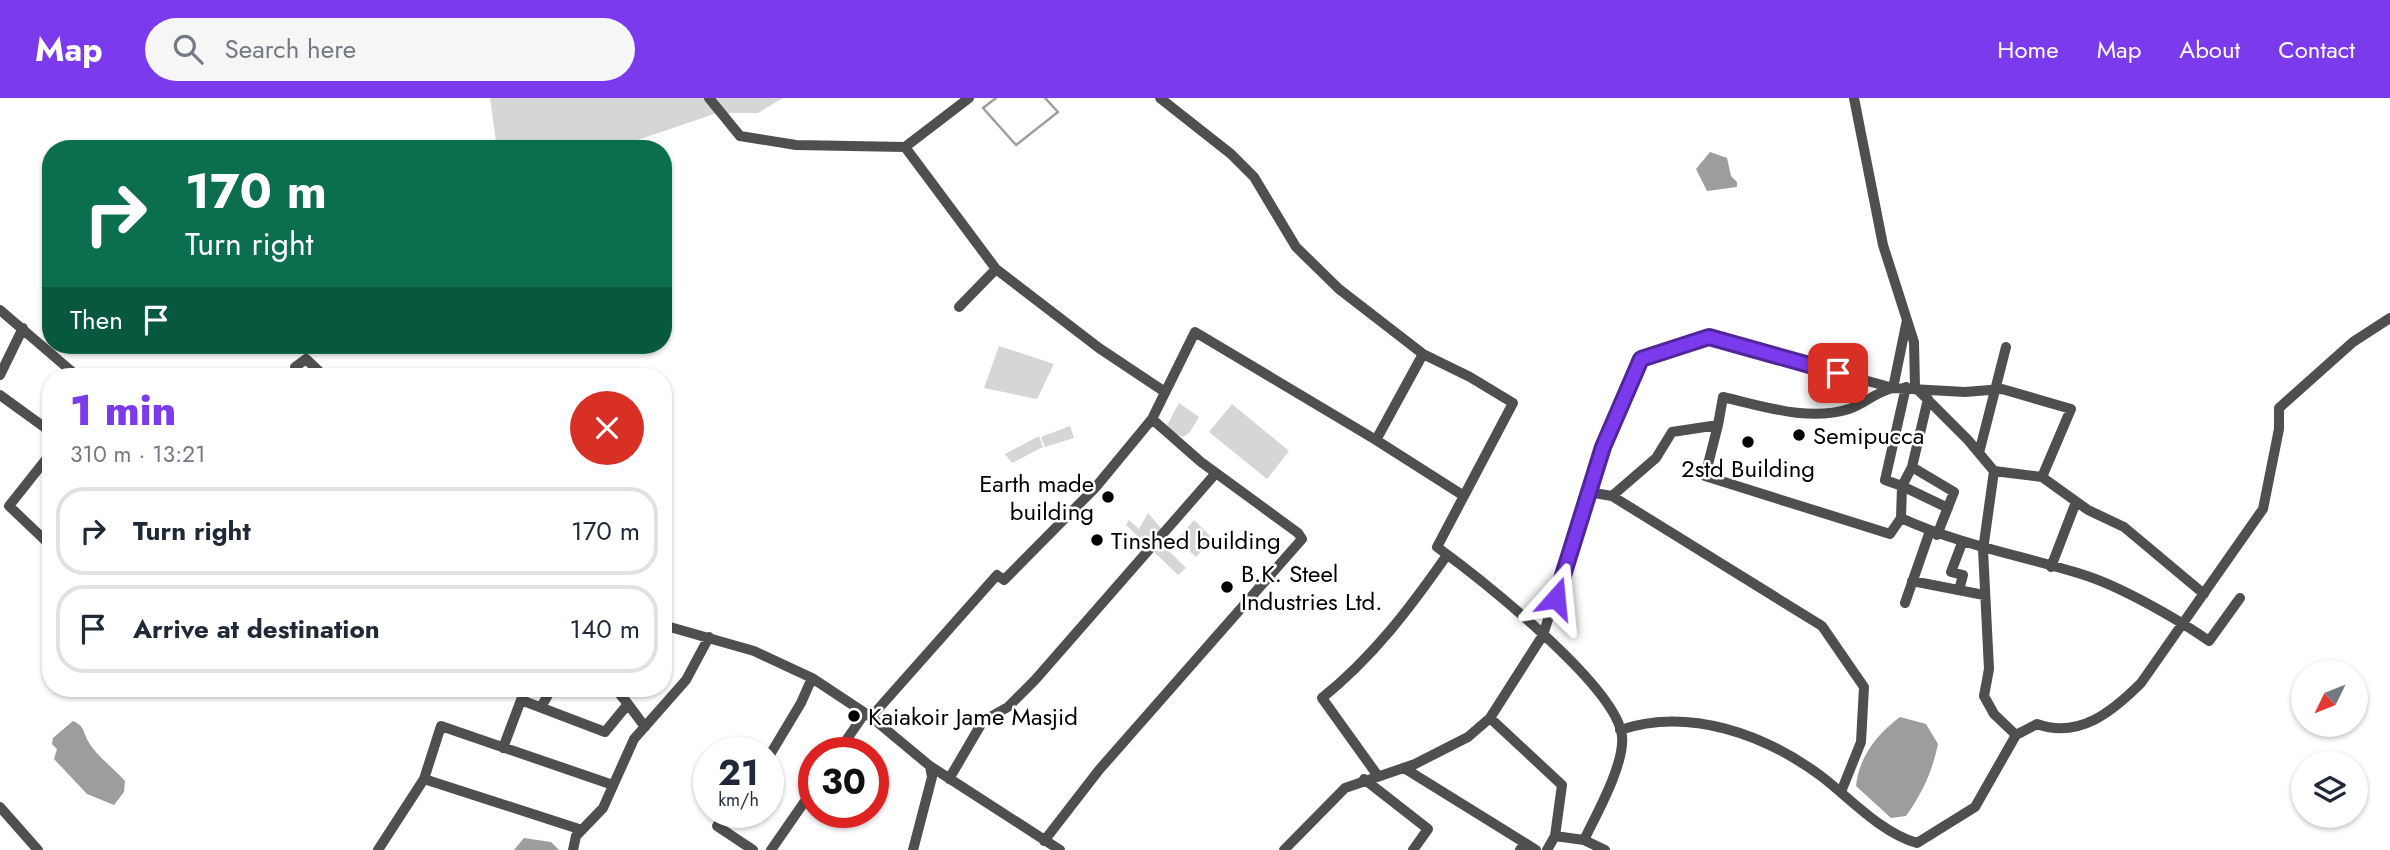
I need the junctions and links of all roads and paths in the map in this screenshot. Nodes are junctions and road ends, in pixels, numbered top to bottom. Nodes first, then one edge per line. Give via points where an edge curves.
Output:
1 (709, 98) edge
2 (969, 98) edge
3 (1160, 98) edge
4 (1854, 98) edge
5 (905, 147) junction
6 (996, 269) junction
7 (959, 307) dead end
8 (0, 310) edge
9 (2390, 318) edge
10 (1907, 320) junction
11 (23, 328) junction
12 (42, 345) edge
13 (2006, 347) dead end
14 (52, 354) edge
15 (1423, 354) junction
16 (68, 368) edge
17 (296, 368) edge
18 (316, 368) edge
19 (0, 375) edge
20 (1911, 387) junction
21 (1893, 388) junction
22 (1995, 390) junction
23 (1165, 393) junction
24 (0, 395) edge
25 (1928, 400) junction
26 (1152, 419) junction
27 (42, 425) edge
28 (1718, 425) junction
29 (1376, 440) junction
30 (1979, 453) junction
31 (42, 464) edge
32 (1912, 467) junction
33 (1994, 471) junction
34 (1216, 473) junction
35 (2042, 477) junction
36 (1902, 486) junction
37 (1588, 492) junction
38 (1464, 496) junction
39 (1612, 496) junction
40 (2076, 502) junction
41 (1948, 508) junction
42 (1901, 519) junction
43 (1934, 533) junction
44 (42, 537) edge
45 (1962, 543) junction
46 (1983, 550) junction
47 (1447, 555) junction
48 (2051, 567) junction
49 (1912, 581) junction
50 (1958, 590) junction
51 (2204, 594) junction
52 (1984, 595) junction
53 (2240, 598) dead end
54 (1905, 603) dead end
55 (2184, 623) junction
56 (672, 627) edge
57 (1543, 635) junction
58 (709, 637) junction
59 (812, 678) junction
60 (672, 696) edge
61 (547, 697) edge
62 (622, 697) edge
63 (671, 697) edge
64 (628, 704) junction
65 (541, 707) junction
66 (868, 715) junction
67 (1490, 718) junction
68 (645, 727) junction
69 (1619, 730) junction
70 (2015, 735) junction
71 (781, 737) edge
72 (850, 737) edge
73 (503, 748) junction
74 (930, 766) junction
75 (1404, 768) junction
76 (1378, 776) junction
77 (424, 779) junction
78 (948, 779) junction
79 (1364, 779) junction
80 (613, 785) junction
81 (1841, 792) junction
82 (0, 807) edge
83 (798, 811) edge
84 (720, 828) edge
85 (582, 830) junction
86 (1555, 836) junction
87 (1584, 840) junction
88 (1044, 841) junction
89 (1522, 846) edge
90 (38, 850) edge
91 (378, 850) edge
92 (573, 850) edge
93 (753, 850) edge
94 (771, 850) edge
95 (913, 850) edge
96 (1060, 850) edge
97 (1284, 850) edge
98 (1413, 850) edge
99 (1536, 850) edge
100 (1547, 850) edge
101 (1605, 850) edge

1 - 5 street via 740,136 796,145
2 - 5 street
3 - 15 street via 1254,177 1296,247
4 - 10 street via 1883,245
5 - 6 street
6 - 7 street
6 - 23 street
8 - 11 street
9 - 51 street via 2353,342 2279,408 2263,509
10 - 20 street via 1914,342
10 - 21 street
11 - 12 street
11 - 19 street
13 - 22 street
14 - 16 street
15 - 29 street
15 - 38 street via 1513,403
17 - 18 street via 306,359
20 - 21 street
20 - 22 street
20 - 25 street
20 - 36 street via 1885,480
21 - 28 street via 1878,391 1849,409 1800,414 1723,397
21 - 37 street via 1709,337 1641,359
22 - 30 street
22 - 35 street via 2071,409
23 - 26 street
23 - 29 street via 1195,332
24 - 27 street
25 - 30 street
25 - 32 street
26 - 34 street
26 - 66 street via 1095,488 1004,580 997,575
28 - 39 street via 1672,432 1656,458
28 - 42 street via 1705,476 1890,534
29 - 38 street
30 - 33 street
31 - 44 street via 9,506
32 - 36 street
32 - 41 street via 1954,492
33 - 35 street
33 - 46 street
34 - 78 street via 1035,680 1008,707 983,721
34 - 88 street via 1302,539 1099,770
35 - 40 street
36 - 41 street
36 - 42 street
37 - 39 street
37 - 57 street
38 - 47 street via 1437,547
39 - 81 street via 1822,626 1864,687 1861,741
40 - 48 street
40 - 51 street via 2123,527
41 - 43 street
42 - 43 street
43 - 45 street
43 - 49 street
45 - 46 street
45 - 50 street via 1951,572 1962,575
46 - 48 street
46 - 52 street
47 - 57 street via 1493,588
47 - 76 street via 1394,629 1322,698
48 - 55 street via 2083,575
49 - 50 street
49 - 54 street
50 - 52 street
51 - 55 street
52 - 70 street via 1989,669 1984,696
53 - 55 street via 2209,642
55 - 70 street via 2120,704 2089,724 2054,730 2037,724
56 - 58 street
57 - 67 street
57 - 69 street via 1602,696
58 - 59 street via 754,651
58 - 60 street
59 - 66 street
59 - 71 street
61 - 65 street
62 - 64 street
63 - 68 street
64 - 65 street via 605,732
64 - 68 street
65 - 73 street via 521,700
66 - 72 street
66 - 74 street
67 - 75 street via 1468,737
67 - 86 street via 1562,785
68 - 80 street
69 - 81 street via 1646,721 1680,720 1713,726 1771,744
69 - 87 street via 1622,735 1612,784
70 - 81 street via 1975,807 1917,843 1900,838
73 - 77 street via 441,726
73 - 80 street
74 - 78 street
74 - 95 street via 932,777
75 - 76 street
75 - 89 street
76 - 79 street
77 - 85 street
77 - 91 street
78 - 88 street
79 - 97 street via 1345,788
79 - 98 street via 1428,829
80 - 85 street via 603,808
82 - 90 street
83 - 94 street
84 - 93 street
85 - 92 street
86 - 87 street
86 - 100 street
87 - 101 street
88 - 96 street
89 - 99 street

